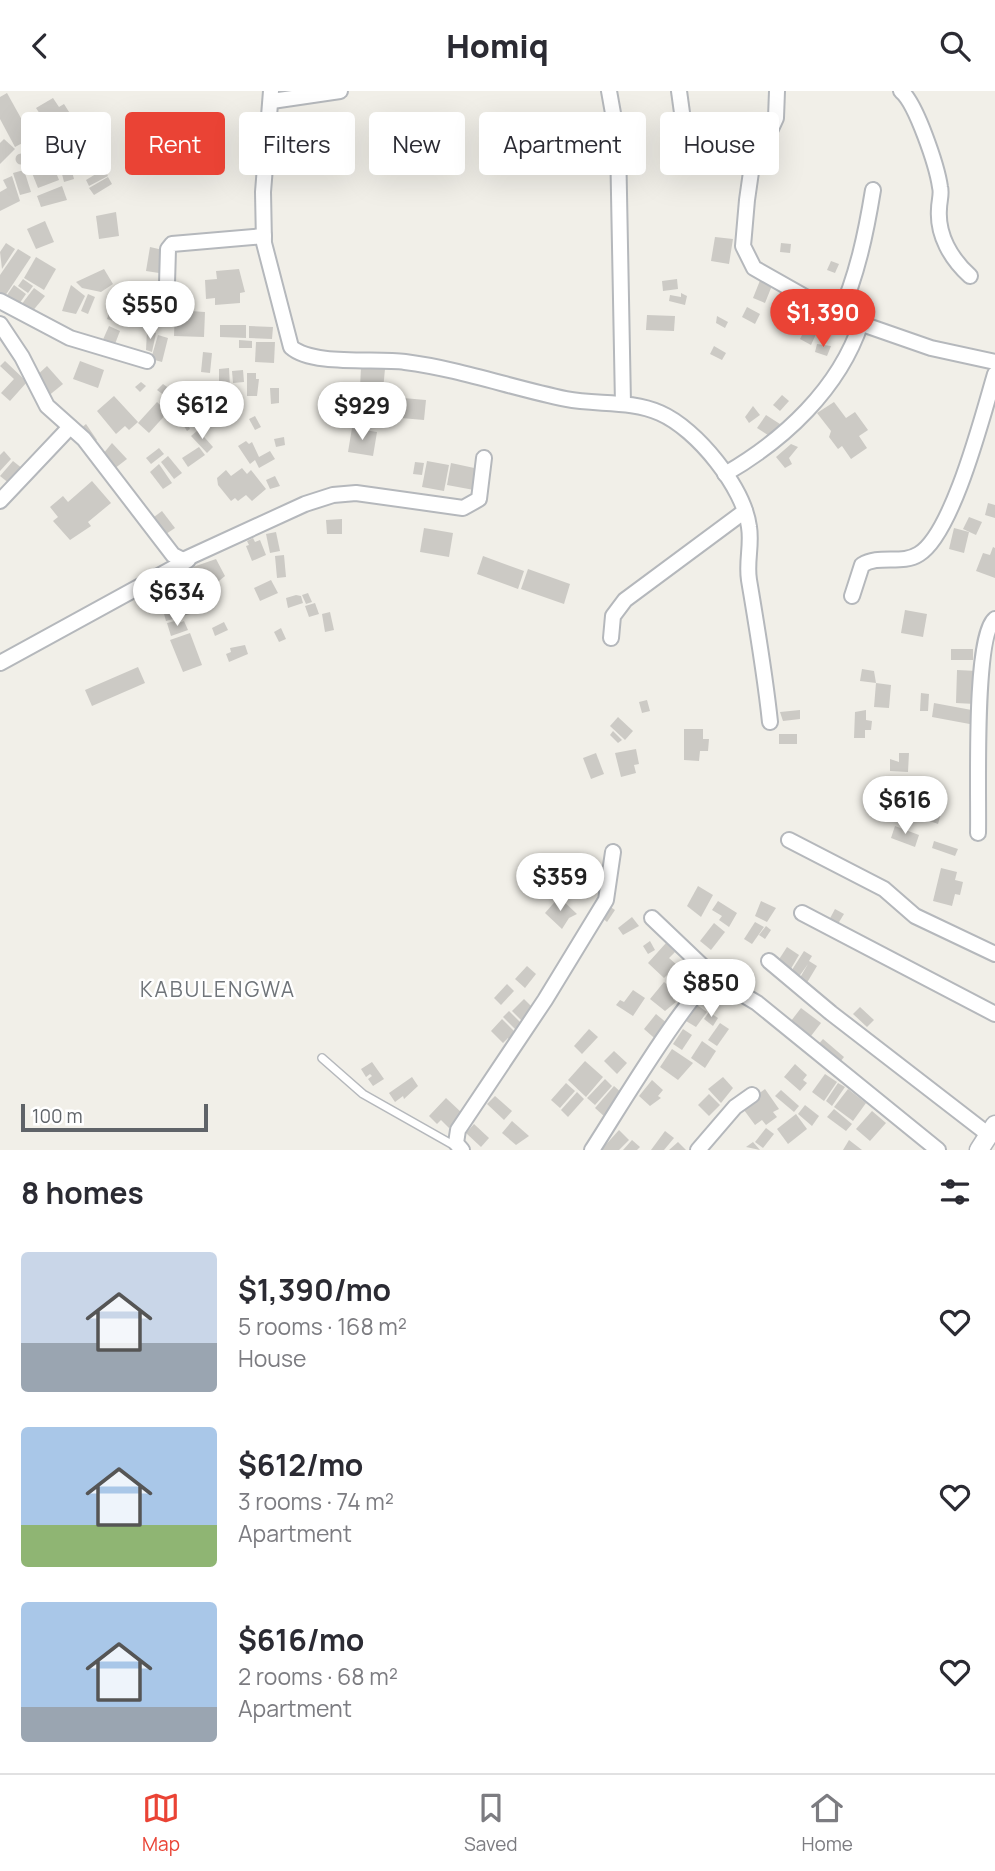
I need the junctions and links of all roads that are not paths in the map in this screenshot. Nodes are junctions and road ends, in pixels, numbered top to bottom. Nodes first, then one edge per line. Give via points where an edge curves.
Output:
1 (340, 91) edge
2 (609, 91) edge
3 (679, 91) edge
4 (777, 91) edge
5 (901, 91) edge
6 (271, 96) edge
7 (682, 112) edge
8 (873, 190) dead end
9 (264, 236) junction
10 (970, 276) dead end
11 (167, 284) dead end
12 (4, 303) edge
13 (839, 316) junction
14 (0, 322) edge
15 (861, 323) junction
16 (147, 361) dead end
17 (995, 362) edge
18 (995, 374) edge
19 (623, 404) junction
20 (70, 427) junction
21 (484, 458) dead end
22 (725, 474) junction
23 (0, 501) edge
24 (745, 511) junction
25 (188, 560) junction
26 (852, 596) dead end
27 (995, 619) edge
28 (611, 638) dead end
29 (0, 663) edge
30 (770, 722) dead end
31 (978, 833) dead end
32 (789, 840) dead end
33 (613, 852) dead end
34 (802, 913) dead end
35 (652, 918) dead end
36 (995, 954) edge
37 (769, 961) dead end
38 (715, 978) junction
39 (995, 1014) edge
40 (322, 1058) dead end
41 (752, 1095) dead end
42 (988, 1141) edge
43 (460, 1149) edge
44 (592, 1150) edge
45 (698, 1150) edge
46 (938, 1150) edge

1 - 6 street
2 - 19 street via 618,141
3 - 7 street
4 - 13 street via 776,118 751,172 743,246 754,268
5 - 10 street via 926,134 941,190 941,230 953,260
6 - 9 street
8 - 13 street via 849,295
9 - 11 street via 172,243
9 - 19 street via 288,337 299,354 413,363 570,400
12 - 14 street
12 - 16 street via 70,338
13 - 15 street
14 - 20 street via 47,406
15 - 17 street via 931,348
15 - 22 street via 852,350 787,432
18 - 26 street via 938,535 910,559 862,565
19 - 22 street via 660,412 684,426
20 - 23 street
20 - 25 street via 173,555
21 - 25 street via 479,499 463,508 356,493 333,495 274,517
22 - 24 street
24 - 28 street via 625,600 613,616
24 - 30 street via 750,529 747,564
25 - 29 street
27 - 31 street via 981,658
32 - 36 street via 884,889 915,916
33 - 43 street via 606,900 458,1130
34 - 39 street
35 - 38 street
37 - 42 street
38 - 44 street via 703,983 684,1009
38 - 46 street via 766,1010
40 - 43 lane via 363,1094
41 - 45 street

